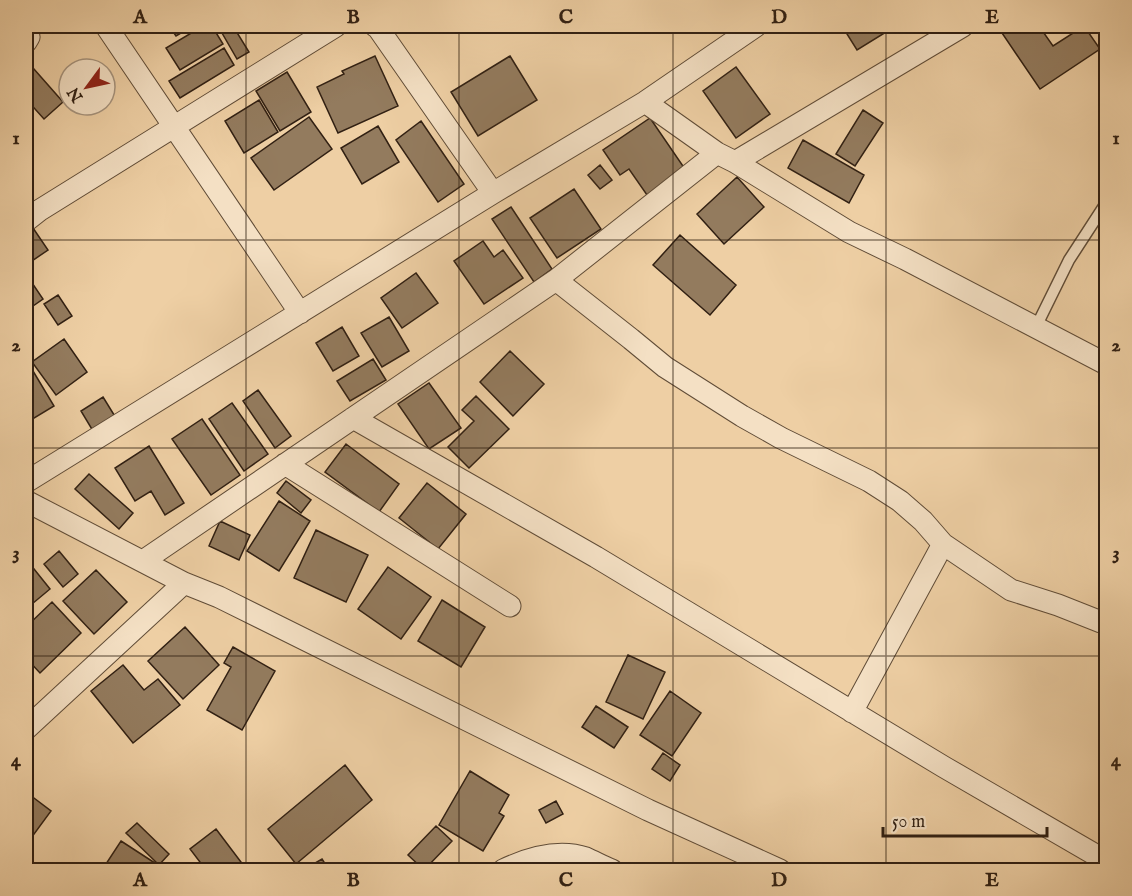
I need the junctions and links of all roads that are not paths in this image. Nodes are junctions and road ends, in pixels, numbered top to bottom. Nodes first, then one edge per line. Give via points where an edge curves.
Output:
1 (106, 26) edge
2 (336, 26) edge
3 (375, 26) edge
4 (756, 26) edge
5 (963, 26) edge
6 (26, 32) edge
7 (26, 42) edge
8 (645, 102) junction
9 (175, 126) junction
10 (726, 158) junction
11 (493, 193) junction
12 (1107, 202) edge
13 (26, 220) edge
14 (556, 280) junction
15 (300, 313) junction
16 (1036, 327) junction
17 (1107, 364) edge
18 (353, 418) junction
19 (285, 464) junction
20 (26, 482) edge
21 (26, 501) edge
22 (943, 543) junction
23 (144, 561) junction
24 (184, 583) junction
25 (510, 606) dead end
26 (1107, 622) edge
27 (852, 712) junction
28 (26, 729) edge
29 (1107, 861) edge
30 (503, 870) edge
31 (612, 870) edge
32 (780, 870) edge

1 - 9 street
2 - 9 street
3 - 11 street
4 - 8 street
5 - 10 street
6 - 7 street
8 - 10 street
8 - 11 street
9 - 13 street
9 - 15 street
10 - 14 street
10 - 16 street via 849,232
11 - 15 street
12 - 16 lane via 1069,260
14 - 18 street
14 - 22 street via 665,368 742,416 900,501
15 - 20 street
16 - 17 street
18 - 19 street
18 - 27 street via 596,557
19 - 23 street
19 - 25 street
21 - 23 street
22 - 26 street via 1011,590
22 - 27 street
23 - 24 street
24 - 28 street
24 - 32 street via 648,810
27 - 29 street
30 - 31 street via 539,857 565,854

